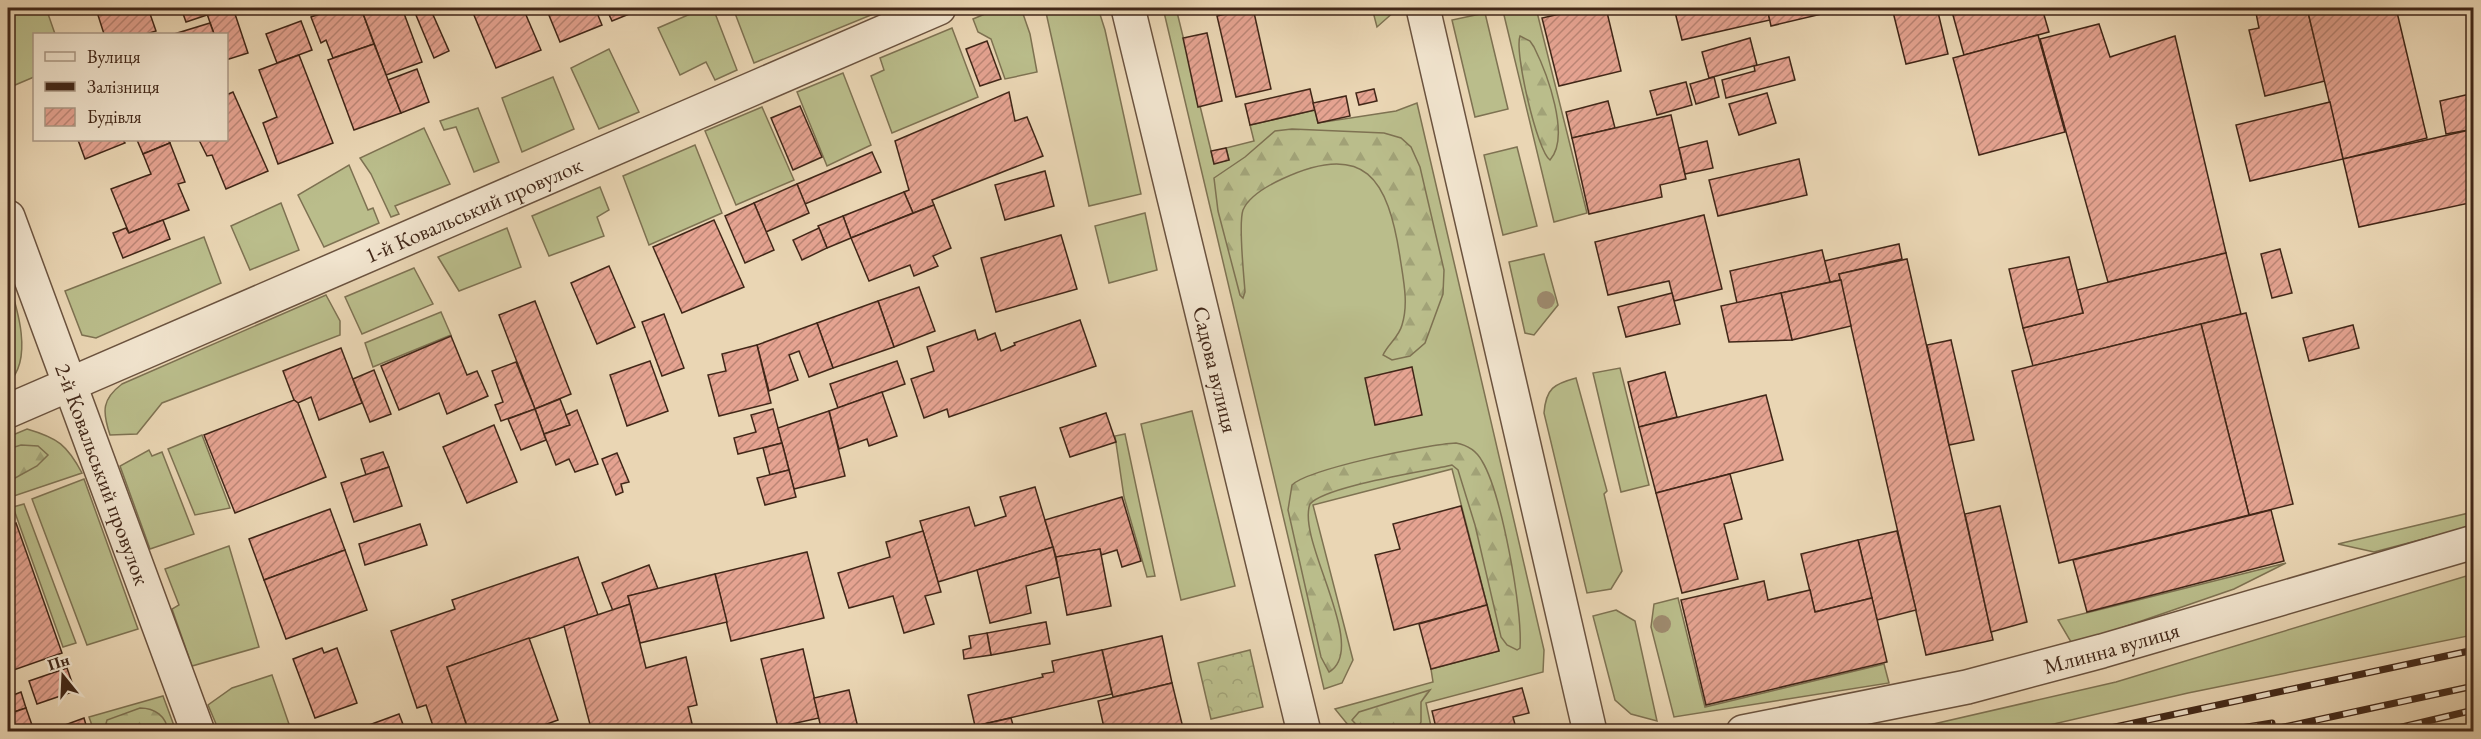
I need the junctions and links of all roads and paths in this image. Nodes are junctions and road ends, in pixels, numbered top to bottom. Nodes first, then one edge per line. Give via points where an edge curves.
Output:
1 (939, 8) edge
2 (1128, 8) edge
3 (1423, 8) edge
4 (8, 217) edge
5 (69, 385) junction
6 (8, 411) edge
7 (2474, 542) edge
8 (198, 732) edge
9 (1304, 732) edge
10 (1590, 732) edge
11 (1743, 732) edge

1 - 5 street, 1-й Ковальський провулок via 465,210
2 - 9 street, Садова вулиця
3 - 10 street
4 - 5 street, 2-й Ковальський провулок
5 - 6 street, 1-й Ковальський провулок
5 - 8 street, 2-й Ковальський провулок
7 - 11 street, Млинна вулиця via 1978,684

